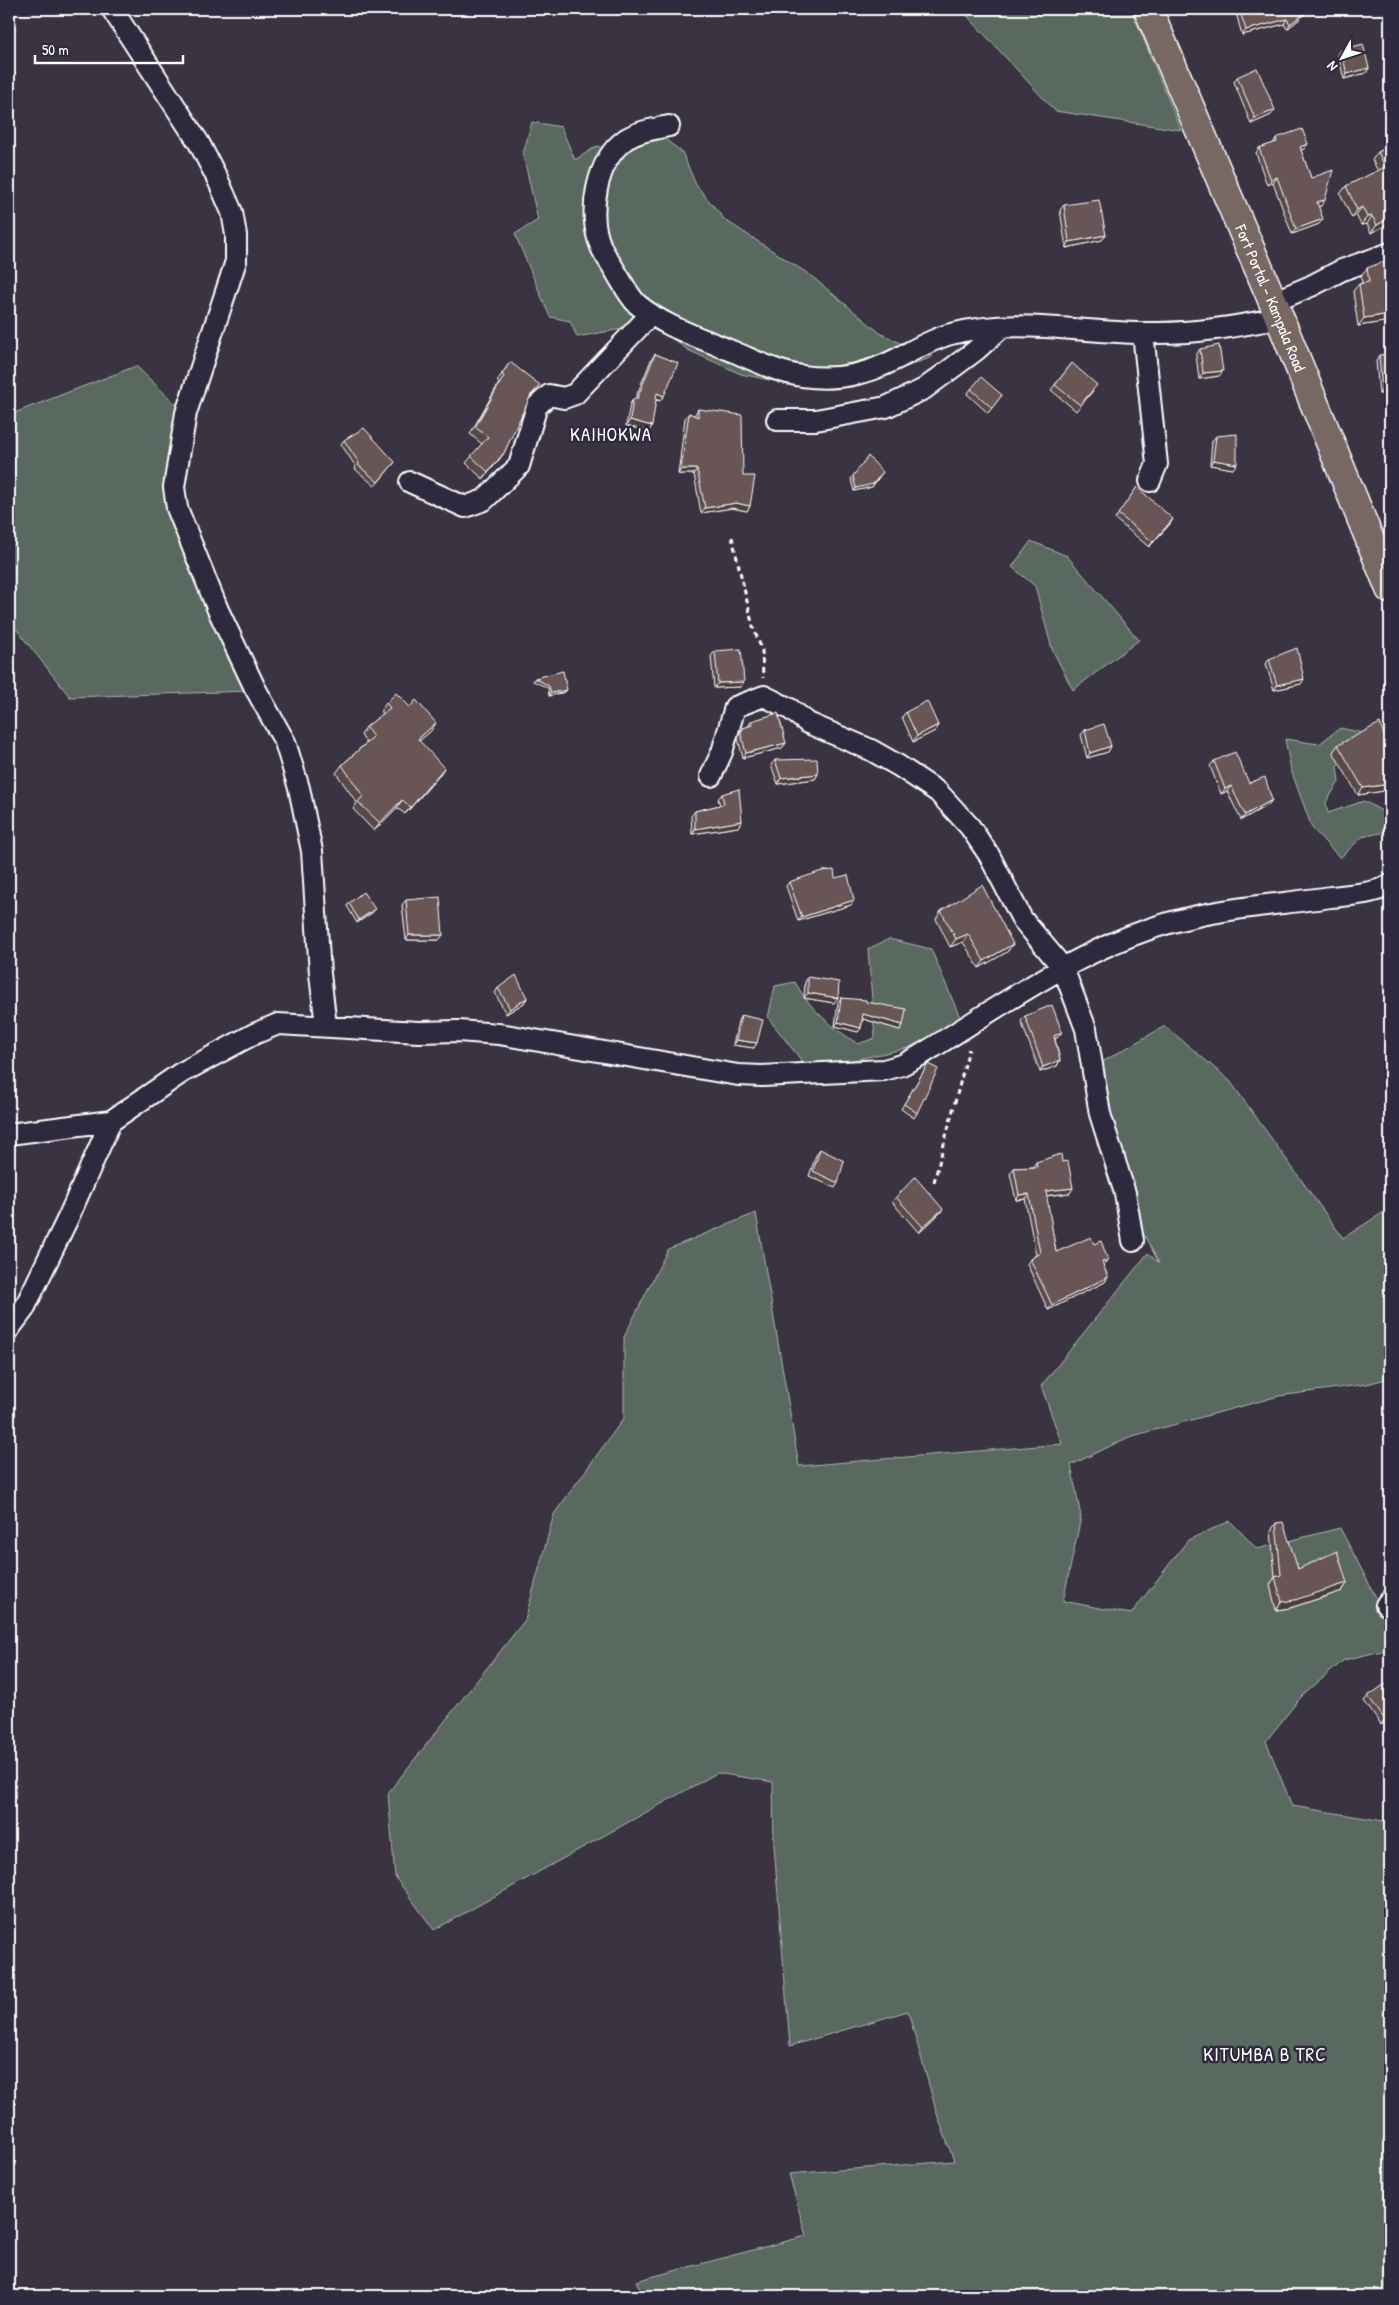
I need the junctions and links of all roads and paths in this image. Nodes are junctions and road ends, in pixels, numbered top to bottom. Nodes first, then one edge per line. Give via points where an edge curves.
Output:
1 (112, 9) edge
2 (1148, 9) edge
3 (669, 126) dead end
4 (1390, 253) edge
5 (1276, 310) junction
6 (651, 314) junction
7 (1002, 327) junction
8 (1142, 333) junction
9 (777, 420) dead end
10 (1150, 481) dead end
11 (410, 482) dead end
12 (732, 537) dead end
13 (1383, 554) edge
14 (1390, 589) edge
15 (764, 696) junction
16 (711, 776) dead end
17 (1390, 885) edge
18 (1063, 968) junction
19 (976, 1021) junction
20 (326, 1026) junction
21 (111, 1122) junction
22 (9, 1134) edge
23 (934, 1182) dead end
24 (1133, 1242) dead end
25 (9, 1329) edge

1 - 20 street via 198,143 232,212 236,261 186,413 174,487 177,508 218,610 285,742 298,788 312,851
2 - 5 highway, Fort Portal - Kampala Road
3 - 6 street via 645,130 626,140 608,160 599,182 595,210 600,246 636,303
4 - 5 street via 1342,270 1310,286
5 - 8 street via 1219,329
5 - 13 highway, Fort Portal - Kampala Road
6 - 7 street via 768,366 818,378 864,372 951,334
6 - 11 street via 576,394 564,398 549,396 537,406 519,466 484,500 465,507
7 - 8 street
7 - 9 street via 924,390 886,407 816,420
8 - 10 street via 1157,464
12 - 15 path via 753,627 762,650
13 - 14 highway, Fort Portal - Kampala Road
15 - 16 street via 735,707 722,752
15 - 18 street via 790,709 808,724 871,750 938,792 970,827 1022,919
17 - 18 street via 1184,919 1117,942
18 - 19 street
18 - 24 street via 1086,1029 1100,1114 1125,1193
19 - 20 street via 919,1056 884,1070 762,1076 738,1075 499,1034
19 - 23 path
20 - 21 street via 278,1024 254,1034 181,1073
21 - 22 street
21 - 25 street via 28,1301

